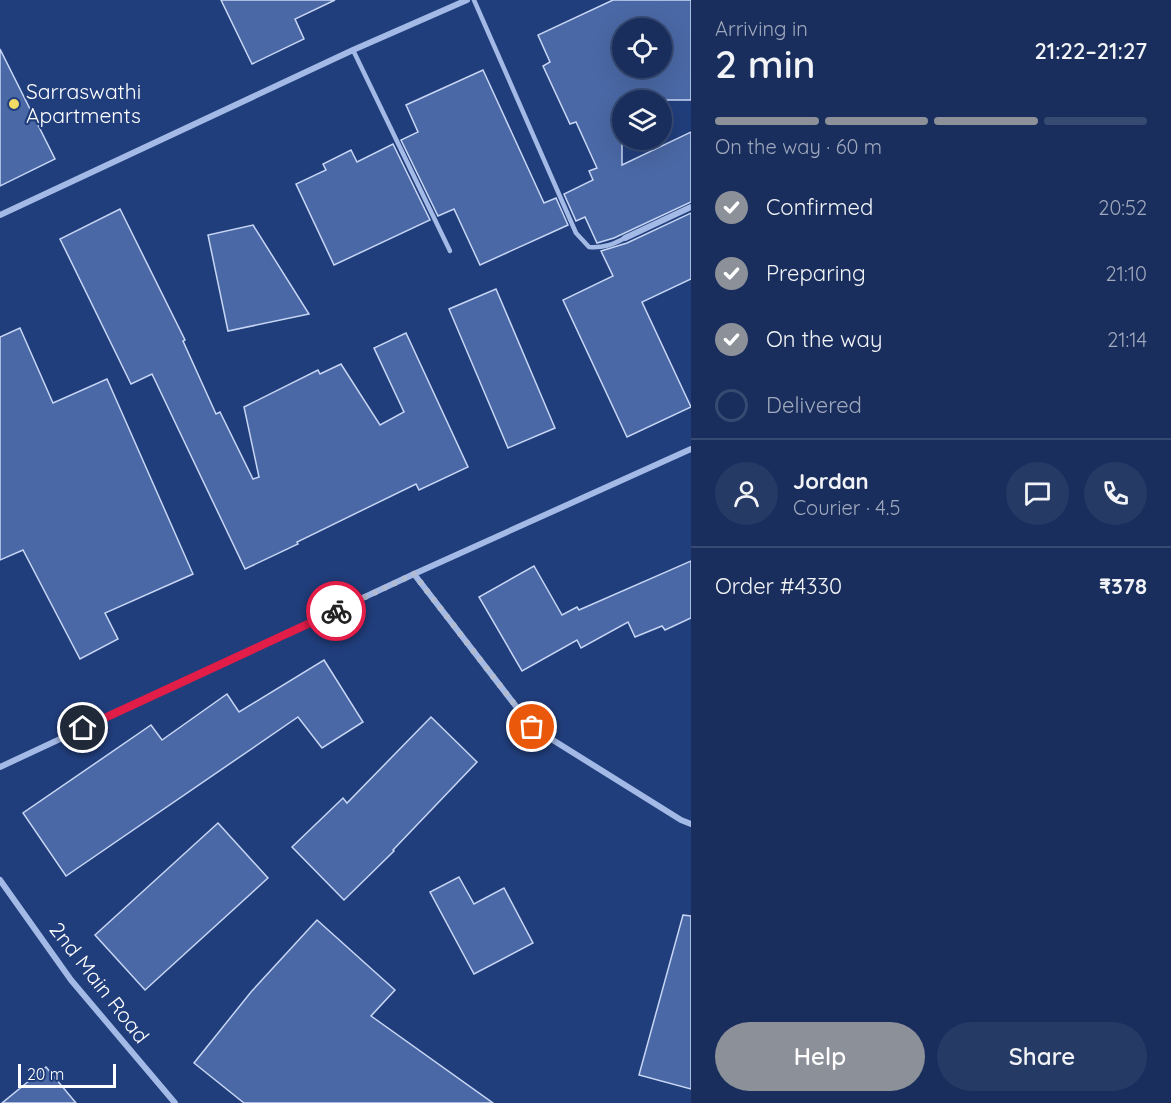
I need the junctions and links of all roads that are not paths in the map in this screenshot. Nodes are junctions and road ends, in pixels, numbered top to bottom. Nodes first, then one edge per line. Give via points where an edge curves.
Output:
1 (467, 0) edge
2 (474, 0) edge
3 (353, 50) junction
4 (691, 207) edge
5 (0, 215) edge
6 (625, 238) joint
7 (450, 251) dead end
8 (691, 449) edge
9 (414, 574) junction
10 (0, 767) edge
11 (691, 824) edge
12 (0, 880) edge
13 (175, 1103) edge

1 - 3 street
2 - 6 lane via 576,232 589,247 601,248
3 - 5 street
3 - 7 lane
4 - 6 street
8 - 9 street
9 - 10 street
9 - 11 street via 532,727
12 - 13 street, 2nd Main Road via 71,980

